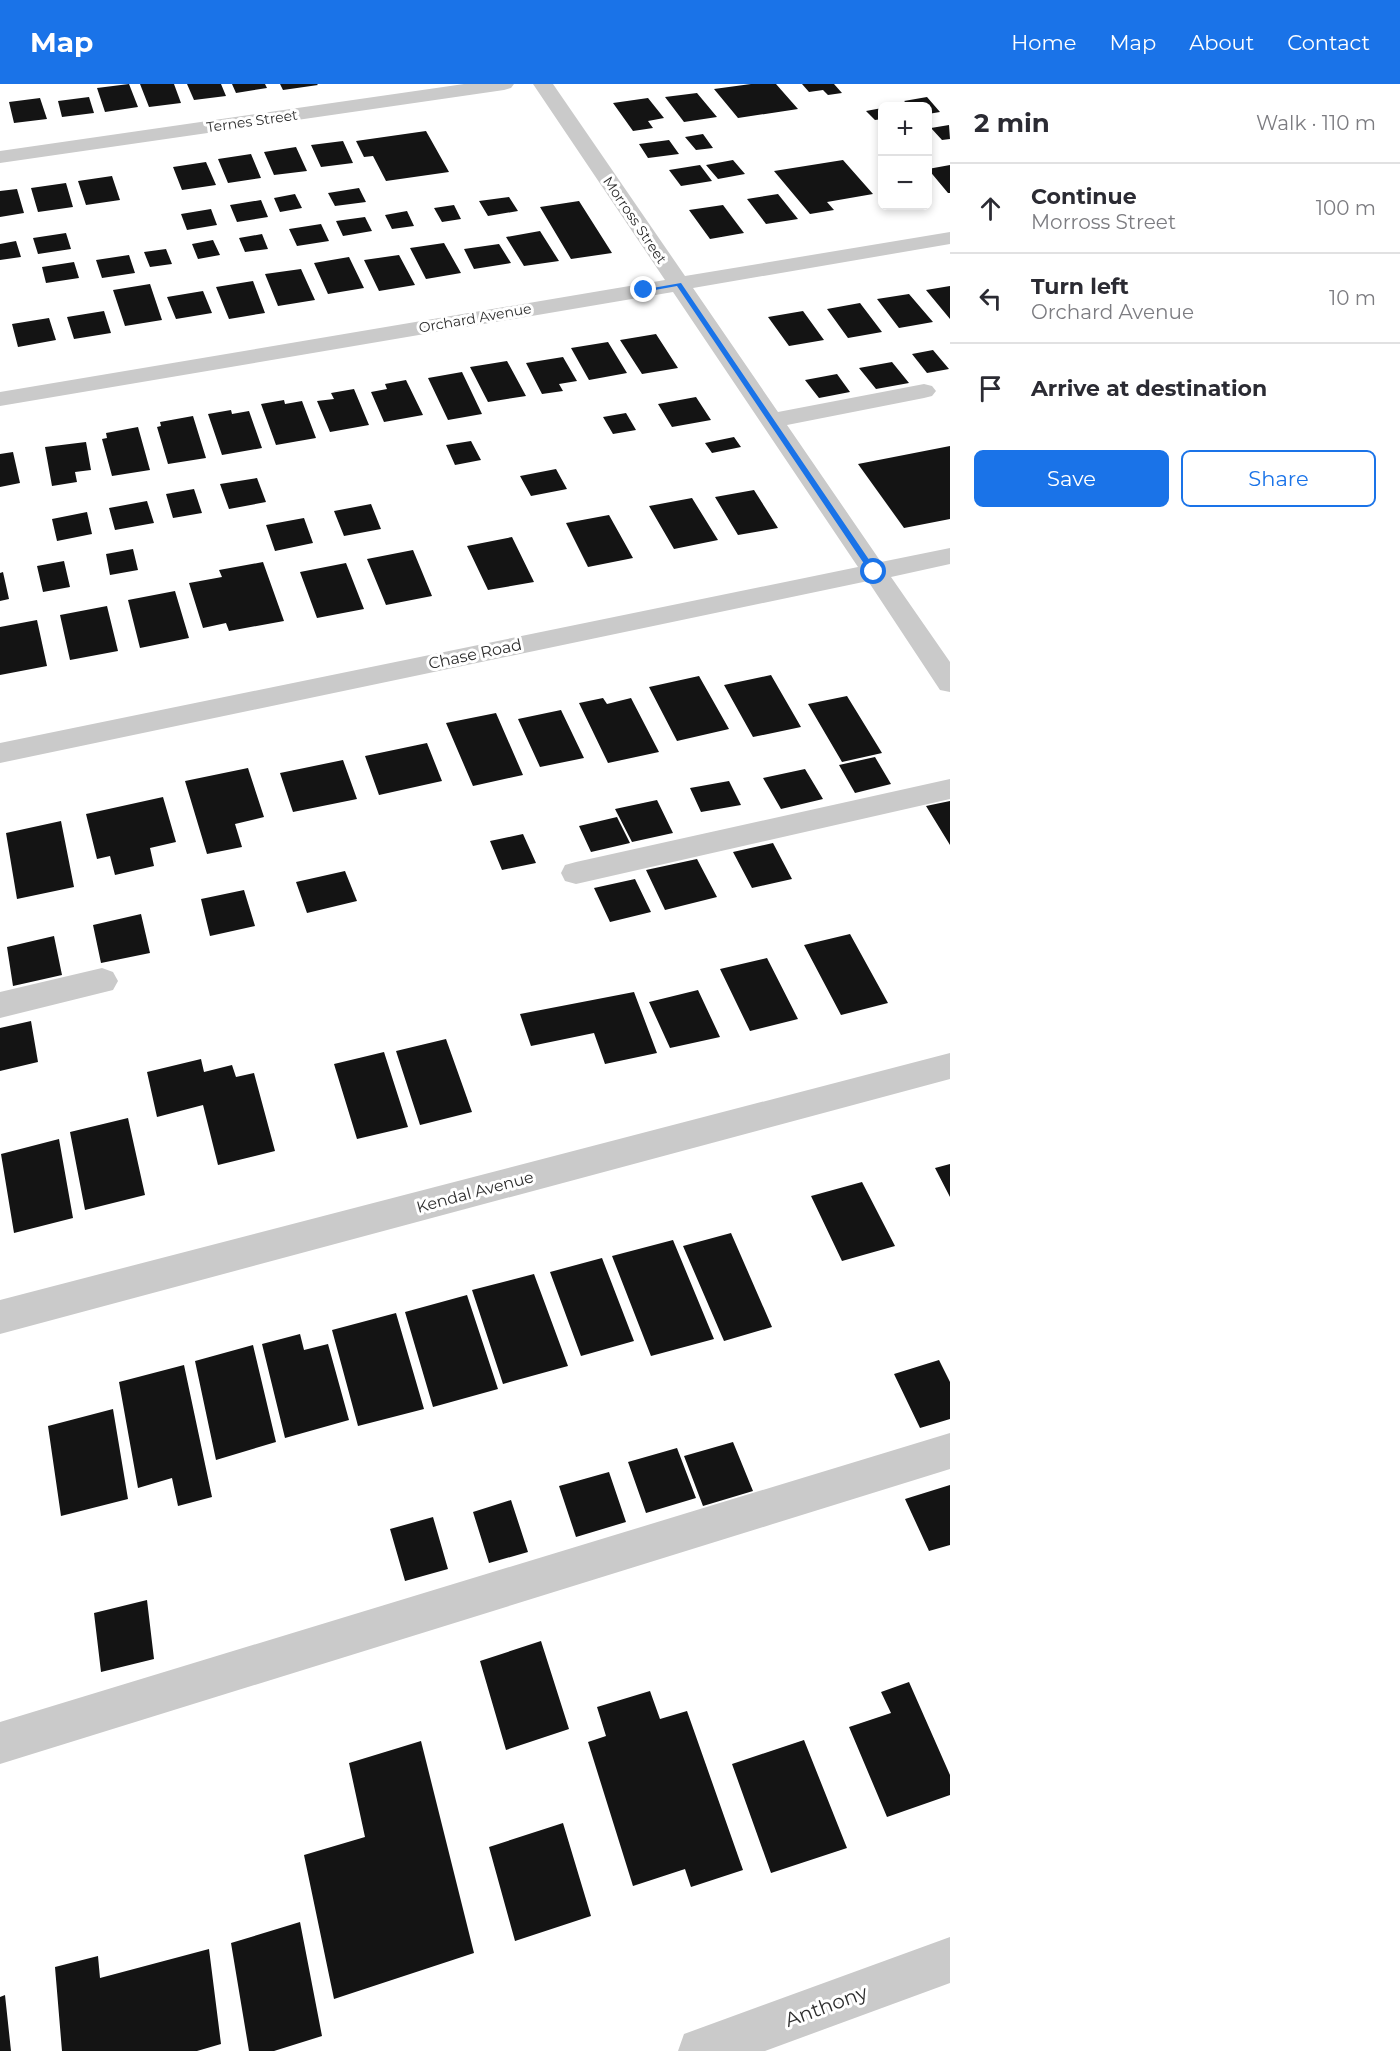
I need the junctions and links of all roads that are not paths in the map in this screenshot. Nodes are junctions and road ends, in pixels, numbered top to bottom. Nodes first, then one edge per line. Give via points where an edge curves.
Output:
1 (504, 84) edge
2 (543, 84) edge
3 (0, 157) edge
4 (950, 238) edge
5 (679, 284) junction
6 (924, 391) dead end
7 (0, 399) edge
8 (771, 421) junction
9 (950, 556) edge
10 (874, 572) junction
11 (950, 683) edge
12 (0, 753) edge
13 (950, 789) edge
14 (576, 873) dead end
15 (102, 981) dead end
16 (0, 1005) edge
17 (950, 1066) edge
18 (0, 1317) edge
19 (950, 1451) edge
20 (0, 1743) edge
21 (950, 1960) edge
22 (701, 2051) edge

1 - 3 street, Ternes Street
2 - 5 street, Morross Street
4 - 5 street, Orchard Avenue
5 - 7 street, Orchard Avenue
5 - 8 street, Morross Street
6 - 8 street
8 - 10 street, Morross Street
9 - 10 street, Chase Road
10 - 11 street, Morross Street
10 - 12 street, Chase Road
13 - 14 street
15 - 16 street
17 - 18 street, Kendal Avenue
19 - 20 street
21 - 22 street, Anthony

